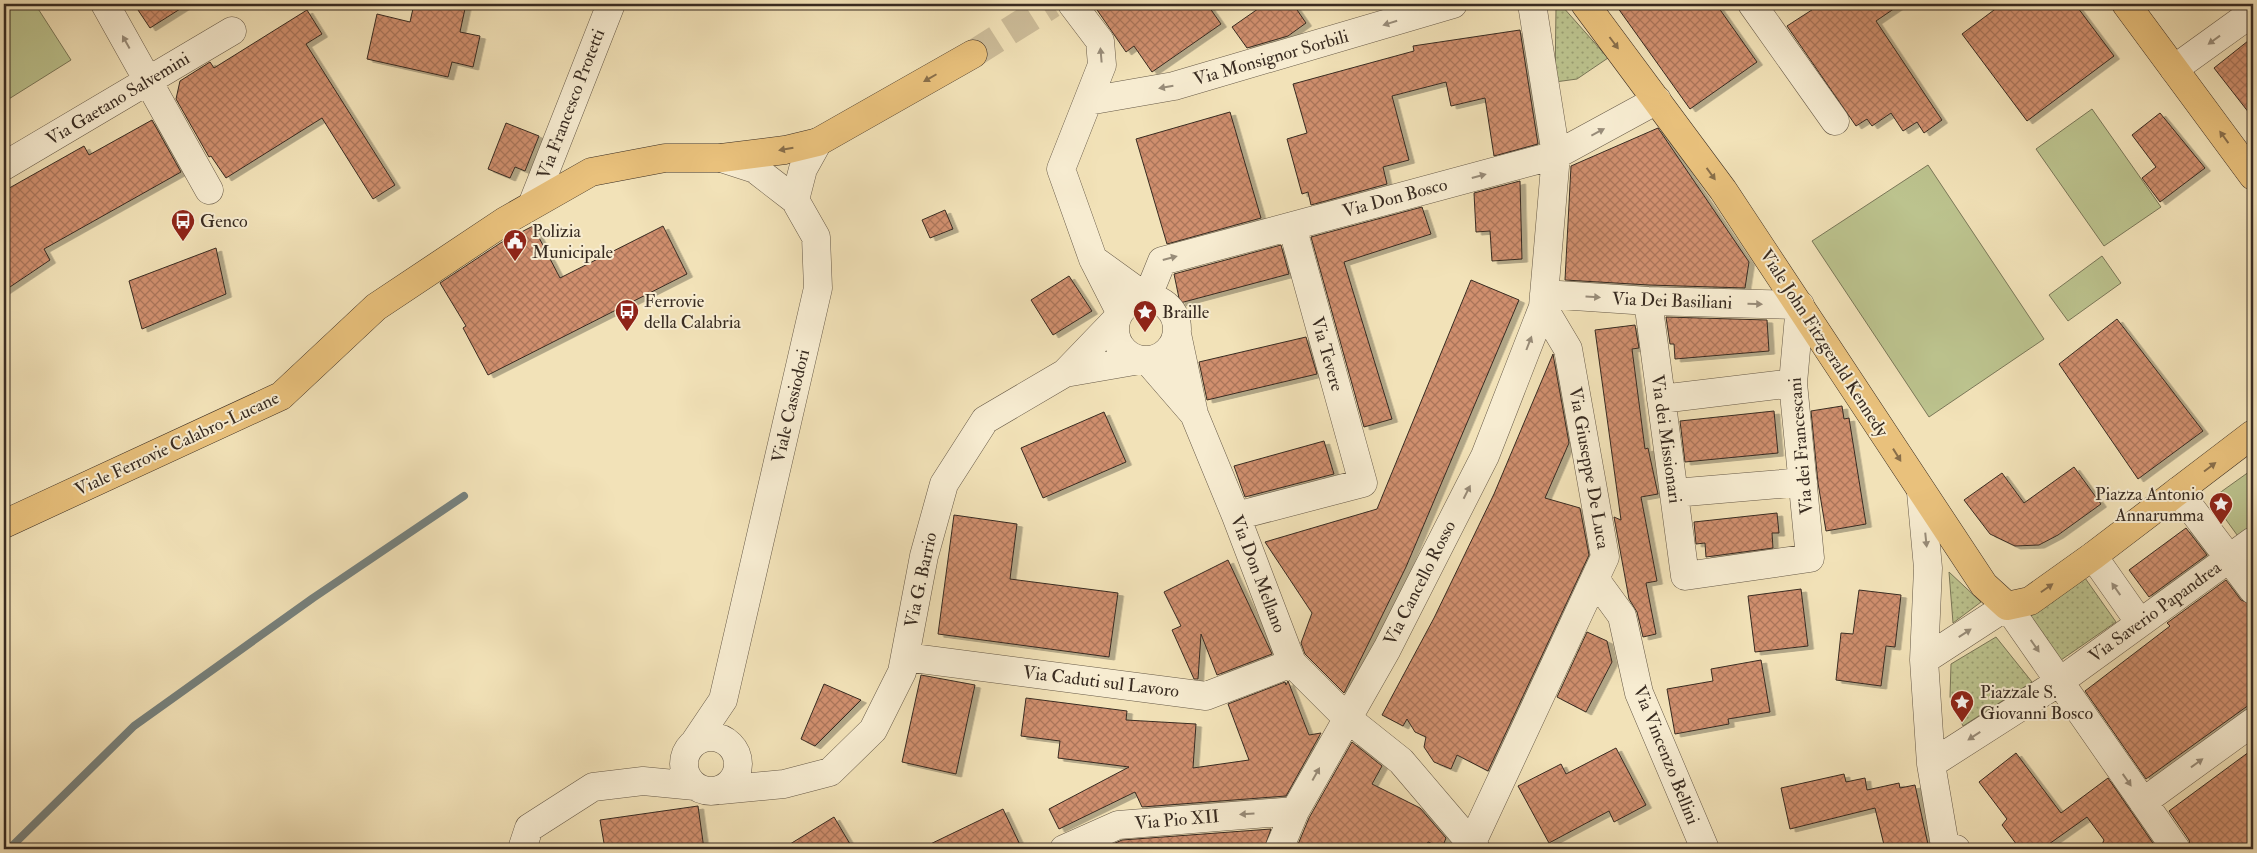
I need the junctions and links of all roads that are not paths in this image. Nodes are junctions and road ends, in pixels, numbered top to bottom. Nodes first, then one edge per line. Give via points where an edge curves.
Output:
1 (105, 4) edge
2 (611, 4) edge
3 (1072, 4) edge
4 (1453, 4) edge
5 (1532, 4) edge
6 (1585, 4) edge
7 (1752, 4) edge
8 (2126, 4) edge
9 (1414, 9) edge
10 (2253, 12) edge
11 (232, 31) dead end
12 (972, 54) tunnel mouth
13 (2174, 69) junction
14 (148, 81) junction
15 (1657, 100) junction
16 (1088, 101) junction
17 (1835, 121) dead end
18 (818, 142) junction
19 (1556, 155) junction
20 (721, 158) junction
21 (4, 166) edge
22 (2253, 176) edge
23 (209, 190) dead end
24 (795, 200) junction
25 (532, 205) junction
26 (1292, 226) junction
27 (1093, 259) junction
28 (1147, 298) junction
29 (1544, 301) junction
30 (1648, 301) junction
31 (1800, 305) junction
32 (1118, 316) junction
33 (1178, 334) junction
34 (1144, 360) junction
35 (1064, 373) junction
36 (1793, 383) junction
37 (1661, 399) junction
38 (1194, 414) junction
39 (2253, 434) edge
40 (1803, 482) junction
41 (2178, 491) junction
42 (1921, 492) junction
43 (1674, 493) junction
44 (1236, 516) junction
45 (4, 524) edge
46 (2253, 541) edge
47 (2090, 558) junction
48 (2229, 558) junction
49 (1684, 576) joint
50 (1595, 579) junction
51 (2253, 590) edge
52 (2007, 606) junction
53 (2140, 623) junction
54 (905, 657) junction
55 (1924, 660) junction
56 (1292, 663) junction
57 (2059, 682) junction
58 (723, 700) junction
59 (1348, 718) junction
60 (2253, 722) edge
61 (735, 753) junction
62 (1931, 764) junction
63 (699, 770) junction
64 (784, 784) junction
65 (2143, 802) junction
66 (1295, 811) junction
67 (1472, 848) edge
68 (522, 849) edge
69 (1064, 849) edge
70 (1278, 849) edge
71 (1705, 849) edge
72 (1956, 849) edge
73 (2176, 849) edge

14 -> 1 street
2 - 25 street, Via Francesco Protetti
16 -> 3 street via 1102,66 1100,41
4 - 9 street, Via Monsignor Sorbili
5 - 19 street
6 -> 15 main road, Viale John Fitzgerald Kennedy
7 - 17 street
8 - 13 main road
9 -> 16 street, Via Monsignor Sorbili via 1174,86
10 -> 13 street
11 - 14 street, Via Gaetano Salvemini
12 -> 18 main road, Viale Ferrovie Calabro-Lucane
22 -> 13 main road
14 - 21 street, Via Gaetano Salvemini
14 - 23 street
19 -> 15 street, Via Don Bosco
15 -> 31 main road, Viale John Fitzgerald Kennedy via 1723,190
16 - 27 street via 1061,169
18 -> 20 main road, Viale Ferrovie Calabro-Lucane via 785,150
18 - 24 street via 803,169
26 -> 19 street, Via Don Bosco
19 - 29 street
20 - 24 street, Viale Cassiodori via 756,169
20 - 25 main road, Viale Ferrovie Calabro-Lucane via 665,158 591,172
24 - 58 street, Viale Cassiodori via 816,237 818,288
25 - 45 main road, Viale Ferrovie Calabro-Lucane via 376,307 281,396
28 -> 26 street, Via Don Bosco via 1162,261
26 - 44 street, Via Tevere via 1363,483
27 - 28 street
27 - 32 street
28 - 32 street via 1132,301
28 - 33 street via 1164,303 1171,309 1176,317
29 -> 30 street, Via Dei Basiliani
29 - 50 street, Via Giuseppe De Luca via 1568,349 1605,557
59 -> 29 street, Via Cancello Rosso via 1387,649 1485,456
30 -> 31 street, Via Dei Basiliani
30 - 37 street, Via dei Missionari
31 - 36 street, Via dei Francescani
31 -> 42 main road, Viale John Fitzgerald Kennedy
32 - 34 street via 1116,337 1119,345 1132,357
32 - 35 street
33 - 34 street via 1170,350 1157,359
33 - 38 street
34 - 35 street
34 - 38 street
35 - 54 street, Via G. Barrio via 985,420 944,484 924,556
36 - 37 street
36 - 40 street, Via dei Francescani
37 - 43 street, Via dei Missionari
38 - 44 street, Via Don Mellano
41 -> 39 main road
40 - 43 street
40 - 49 street, Via dei Francescani via 1810,558
41 - 47 main road
41 - 48 street
42 - 52 main road, Viale John Fitzgerald Kennedy via 1984,585
42 -> 55 street via 1928,568
43 - 49 street, Via dei Missionari
44 - 56 street, Via Don Mellano
46 - 48 street, Via Saverio Papandrea
52 -> 47 main road via 2030,601
53 -> 47 street
48 - 51 street
48 - 53 street, Via Saverio Papandrea
50 - 67 street, Via Giuseppe De Luca
50 - 71 street, Via Vincenzo Bellini via 1622,616 1639,693
55 -> 52 street
52 -> 57 street
53 - 57 street, Via Saverio Papandrea
54 - 56 street, Via Caduti sul Lavoro via 1206,696
54 - 64 street, Via G. Barrio via 902,672 873,730 830,772
55 - 62 street
56 - 59 street, Via Don Mellano
57 -> 62 street, Via Saverio Papandrea
57 -> 65 street
58 - 61 street, Viale Cassiodori
58 - 63 street, Viale Cassiodori
66 -> 59 street, Via Cancello Rosso
59 - 67 street, Via Don Mellano via 1401,761
65 -> 60 street
61 - 63 street via 734,778
61 - 63 street via 715,737 706,737
61 - 64 street
62 - 72 street via 1945,846
63 - 64 street, Via G. Barrio
63 - 68 street via 643,782 593,786 529,828
65 - 73 street
66 -> 69 street, Via Pio XII via 1118,825
66 - 70 street, Via Cancello Rosso

